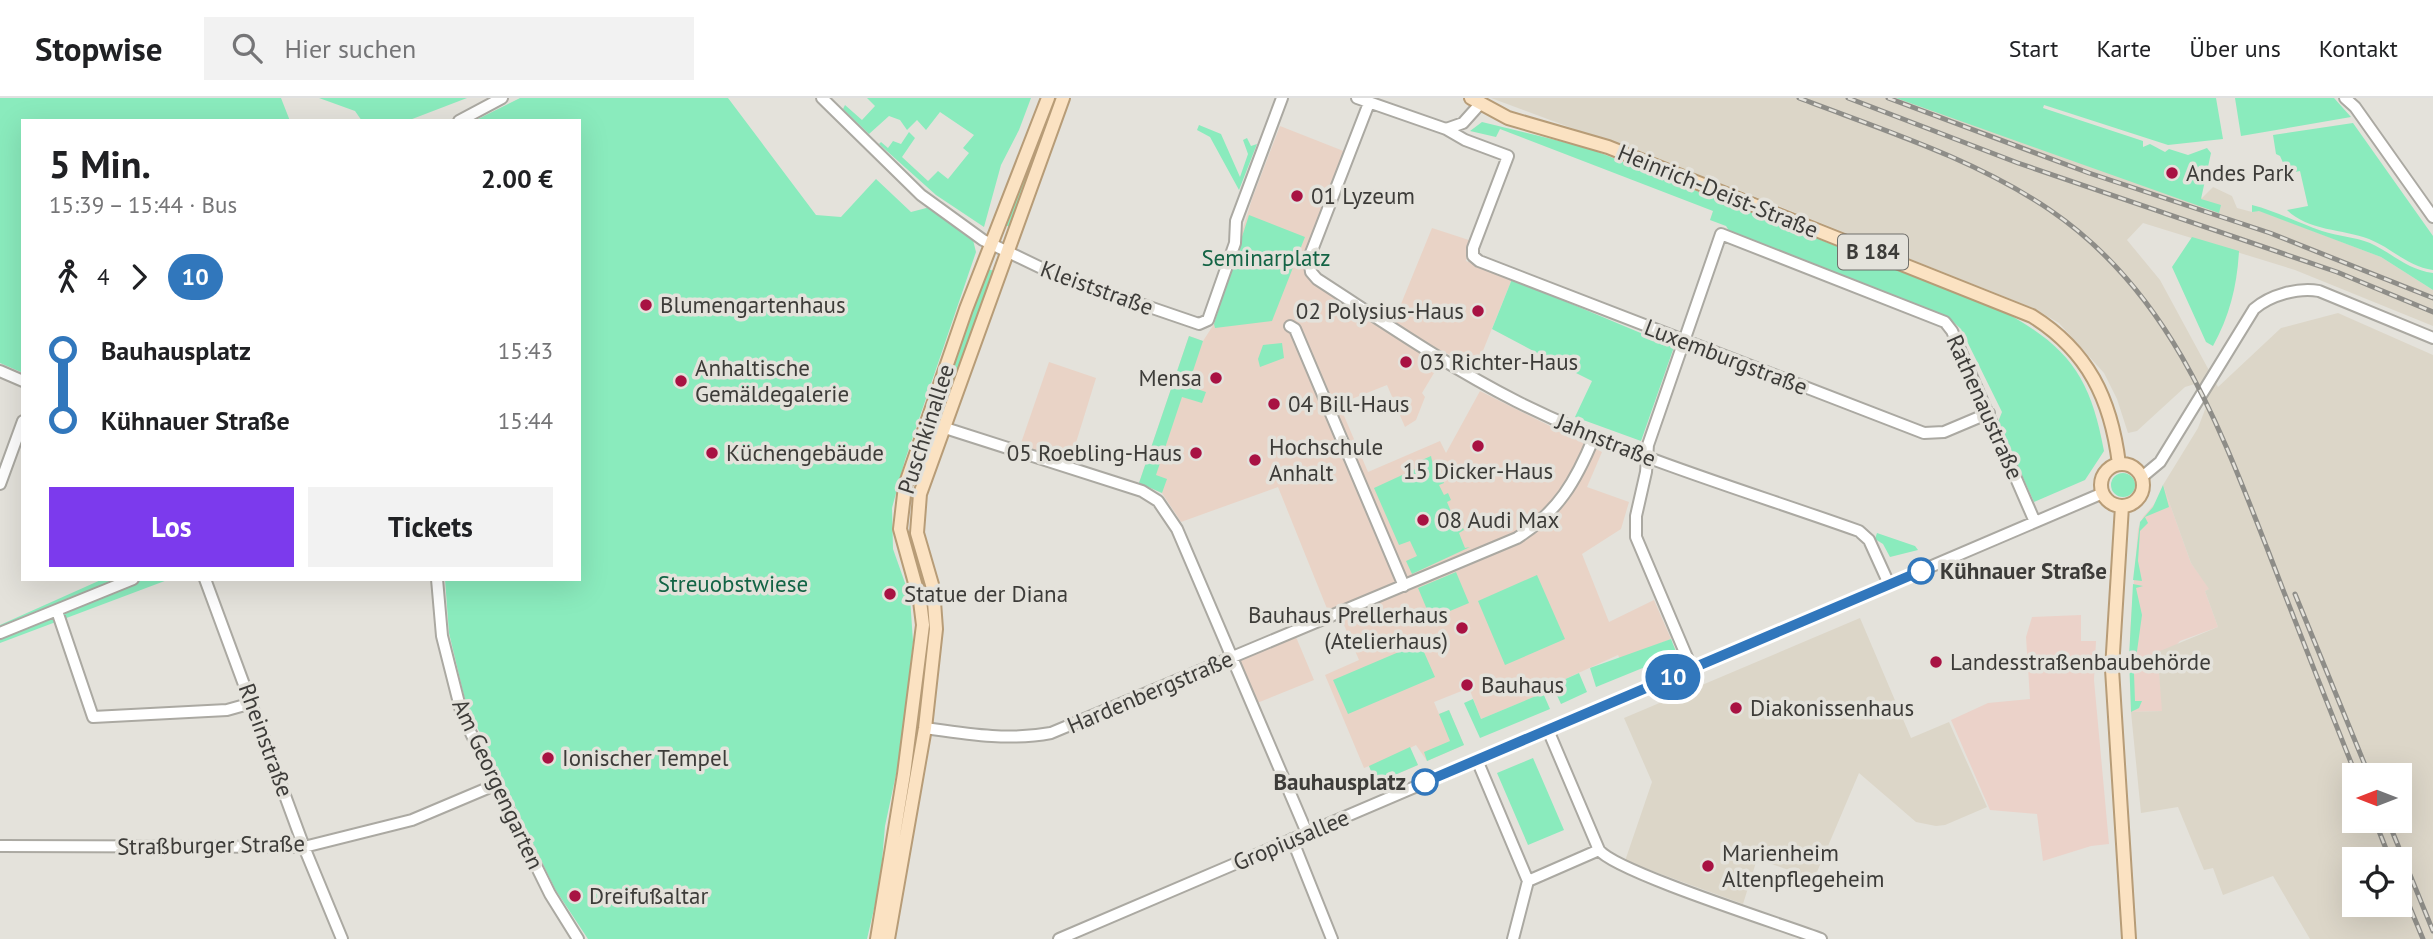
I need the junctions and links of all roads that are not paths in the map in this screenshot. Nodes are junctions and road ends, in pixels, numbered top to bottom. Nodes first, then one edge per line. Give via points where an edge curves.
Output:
1 (502, 98) edge
2 (822, 98) edge
3 (1048, 98) edge
4 (1063, 98) edge
5 (1282, 98) edge
6 (1357, 98) edge
7 (2345, 98) edge
8 (1475, 101) edge
9 (1369, 103) junction
10 (463, 119) edge
11 (1446, 129) junction
12 (2433, 218) edge
13 (993, 245) junction
14 (1005, 251) junction
15 (1290, 326) dead end
16 (2433, 338) edge
17 (1684, 341) junction
18 (0, 371) edge
19 (21, 380) edge
20 (1989, 413) junction
21 (21, 426) edge
22 (942, 427) junction
23 (1594, 437) junction
24 (1646, 457) junction
25 (2119, 464) junction
26 (2142, 477) junction
27 (0, 484) edge
28 (2102, 493) junction
29 (2122, 506) junction
30 (2035, 522) junction
31 (128, 581) edge
32 (206, 581) edge
33 (437, 581) edge
34 (1889, 584) junction
35 (1404, 586) junction
36 (57, 611) junction
37 (0, 633) edge
38 (1233, 657) junction
39 (1692, 669) junction
40 (252, 703) junction
41 (925, 729) junction
42 (1548, 730) junction
43 (1477, 760) junction
44 (495, 785) junction
45 (1307, 833) junction
46 (1292, 839) junction
47 (0, 846) edge
48 (304, 847) junction
49 (1599, 850) junction
50 (1528, 881) junction
51 (342, 939) edge
52 (578, 939) edge
53 (877, 939) edge
54 (888, 939) edge
55 (1059, 939) edge
56 (1332, 939) edge
57 (1513, 939) edge
58 (1821, 939) edge
59 (2129, 939) edge

1 - 10 street
2 - 13 street, Kleiststraße via 932,203
3 - 13 main road, Puschkinallee
4 - 14 main road, Puschkinallee
5 - 14 street, Kleiststraße via 1203,324 1068,280
6 - 9 street
7 - 12 street
8 - 11 street via 1463,123
8 - 25 main road, Heinrich-Deist-Straße / B 184 via 1508,118 1608,147 2032,316 2064,338 2098,382 2111,416
9 - 11 street
9 - 23 street, Jahnstraße via 1309,258 1311,272 1470,376
11 - 17 street, Luxemburgstraße via 1508,156 1473,256
13 - 14 street, Kleiststraße
13 - 53 main road, Puschkinallee via 939,385 901,506 901,540 923,625
14 - 22 main road, Puschkinallee
15 - 35 street
16 - 26 street via 2319,291 2307,289 2281,296 2254,309 2169,449
17 - 20 street, Luxemburgstraße via 1924,433 1944,432
17 - 20 street, Rathenaustraße via 1721,234 1942,319 1952,331
17 - 24 street
18 - 19 street
20 - 30 street, Rathenaustraße
21 - 27 street
22 - 38 street via 1158,500 1173,519
22 - 41 main road, Puschkinallee via 925,475 917,520 936,613
23 - 24 street, Jahnstraße
23 - 35 street, Hardenbergstraße via 1569,491 1534,526 1517,538
24 - 34 street, Jahnstraße via 1859,531 1869,540
24 - 39 street via 1636,537
25 - 26 main road via 2132,466
25 - 28 main road via 2105,473
26 - 29 main road via 2140,497
28 - 29 main road via 2110,503
28 - 30 street, Gropiusallee
29 - 59 main road via 2112,660
30 - 34 street, Gropiusallee
31 - 36 street
32 - 40 street, Rheinstraße
33 - 44 street, Am Georgengarten via 447,663 462,715
34 - 39 street, Gropiusallee
35 - 38 street, Hardenbergstraße
36 - 37 street
36 - 40 street via 93,718 227,710
38 - 41 street, Hardenbergstraße via 1051,733 993,737
38 - 45 street
39 - 42 street, Gropiusallee
40 - 48 street, Rheinstraße
41 - 54 main road, Puschkinallee
42 - 43 street, Gropiusallee
42 - 49 street
43 - 45 street, Gropiusallee
43 - 50 street
44 - 48 street, Straßburger Straße via 412,820
44 - 52 street, Am Georgengarten
45 - 46 street, Gropiusallee
46 - 55 street, Gropiusallee
46 - 56 street
47 - 48 street, Straßburger Straße
48 - 51 street, Rheinstraße
49 - 50 street
49 - 58 street via 1610,861 1647,876
50 - 57 street

